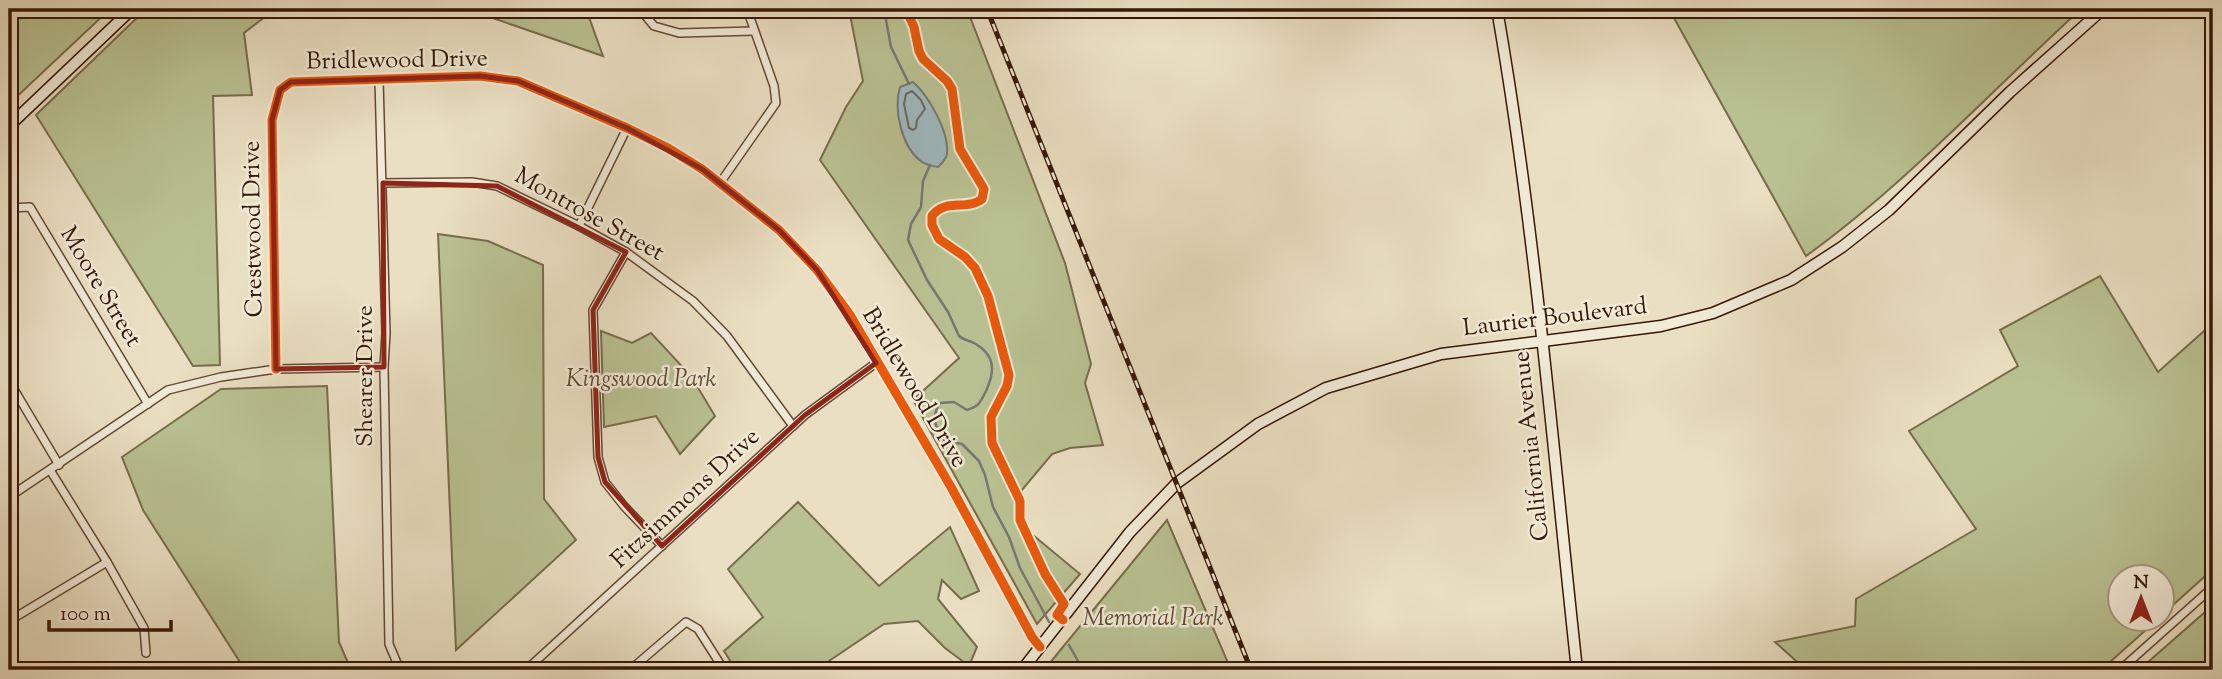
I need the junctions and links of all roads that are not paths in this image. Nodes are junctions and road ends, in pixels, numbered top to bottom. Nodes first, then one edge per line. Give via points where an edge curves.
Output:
1 (132, 9) edge
2 (640, 9) edge
3 (747, 9) edge
4 (1497, 9) edge
5 (2104, 9) edge
6 (2208, 9) edge
7 (2213, 18) edge
8 (754, 31) junction
9 (379, 80) junction
10 (280, 90) joint
11 (9, 126) edge
12 (627, 128) junction
13 (383, 183) junction
14 (720, 183) junction
15 (9, 208) edge
16 (579, 226) junction
17 (626, 252) junction
18 (1542, 342) junction
19 (876, 363) junction
20 (384, 367) junction
21 (276, 369) junction
22 (9, 381) edge
23 (148, 404) junction
24 (793, 426) junction
25 (59, 465) junction
26 (50, 470) junction
27 (9, 497) edge
28 (662, 545) junction
29 (107, 562) junction
30 (2213, 587) edge
31 (9, 621) edge
32 (1040, 647) junction
33 (146, 653) dead end
34 (400, 670) edge
35 (526, 670) edge
36 (630, 670) edge
37 (724, 670) edge
38 (1022, 670) edge
39 (1577, 670) edge
40 (2120, 670) edge

1 - 11 street
2 - 8 street via 654,26 679,33
3 - 8 street
4 - 18 street, California Avenue via 1514,105
5 - 18 street, Laurier Boulevard via 2010,92 1889,210 1791,280 1695,319
6 - 7 street
8 - 14 street via 776,103
9 - 10 street, Bridlewood Drive via 291,82
9 - 12 street, Bridlewood Drive via 480,76 518,81
9 - 13 street, Shearer Drive
10 - 21 street, Crestwood Drive via 272,120
12 - 14 street, Bridlewood Drive via 668,148
12 - 16 street
13 - 16 street, Montrose Street via 496,186
13 - 20 street, Shearer Drive
14 - 19 street, Bridlewood Drive via 779,230 817,270
15 - 23 street, Moore Street via 30,208
16 - 17 street, Montrose Street
17 - 24 street, Montrose Street via 693,301 727,336
17 - 28 street via 593,310 598,457 605,482
18 - 32 street, Laurier Boulevard via 1441,354 1326,388 1258,424 1177,483 1130,532
18 - 39 street, California Avenue
19 - 24 street, Fitzsimmons Drive
19 - 32 street, Bridlewood Drive
20 - 21 street
20 - 34 street, Shearer Drive via 389,644
21 - 23 street via 168,390
22 - 25 street
23 - 25 street
24 - 28 street, Fitzsimmons Drive
25 - 26 street
26 - 27 street
26 - 29 street
28 - 35 street, Fitzsimmons Drive
29 - 31 street
29 - 33 street via 144,628
30 - 40 street
32 - 38 street, Laurier Boulevard
36 - 37 street via 685,622 698,629

